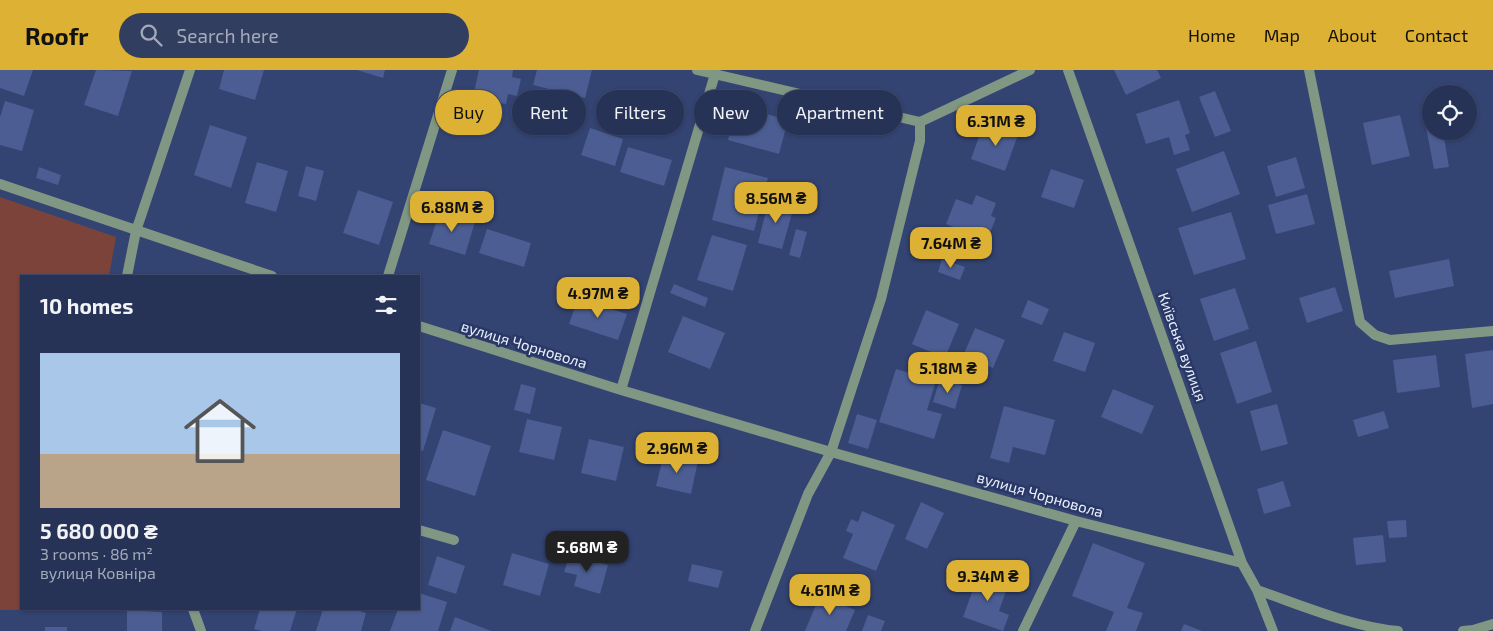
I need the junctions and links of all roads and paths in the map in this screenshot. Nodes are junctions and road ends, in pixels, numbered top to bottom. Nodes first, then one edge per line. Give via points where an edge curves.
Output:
1 (190, 70) edge
2 (452, 70) edge
3 (697, 70) edge
4 (1030, 70) edge
5 (1068, 70) edge
6 (1309, 70) edge
7 (714, 74) junction
8 (920, 122) junction
9 (0, 184) edge
10 (136, 231) junction
11 (127, 275) edge
12 (269, 275) edge
13 (388, 275) edge
14 (420, 326) edge
15 (1493, 331) edge
16 (621, 390) junction
17 (830, 452) junction
18 (1076, 521) junction
19 (420, 530) edge
20 (454, 540) dead end
21 (1242, 563) junction
22 (1257, 590) junction
23 (193, 610) edge
24 (1493, 624) edge
25 (201, 631) edge
26 (755, 631) edge
27 (1024, 631) edge
28 (1273, 631) edge
29 (1398, 631) edge
30 (1463, 631) edge

1 - 10 street
2 - 13 street
3 - 7 street
4 - 8 street
5 - 21 street, Київська вулиця
6 - 15 street via 1360,322 1375,335 1390,340
7 - 8 street
7 - 16 street
8 - 17 street via 920,142 881,299
9 - 10 street
10 - 11 street
10 - 12 street
14 - 16 street, вулиця Чорновола
16 - 17 street, вулиця Чорновола
17 - 18 street, вулиця Чорновола
17 - 26 street via 808,494
18 - 21 street, вулиця Чорновола
18 - 27 street
19 - 20 street
21 - 22 street, Київська вулиця
22 - 28 street, Київська вулиця
22 - 29 street via 1378,629
23 - 25 street
24 - 30 street

